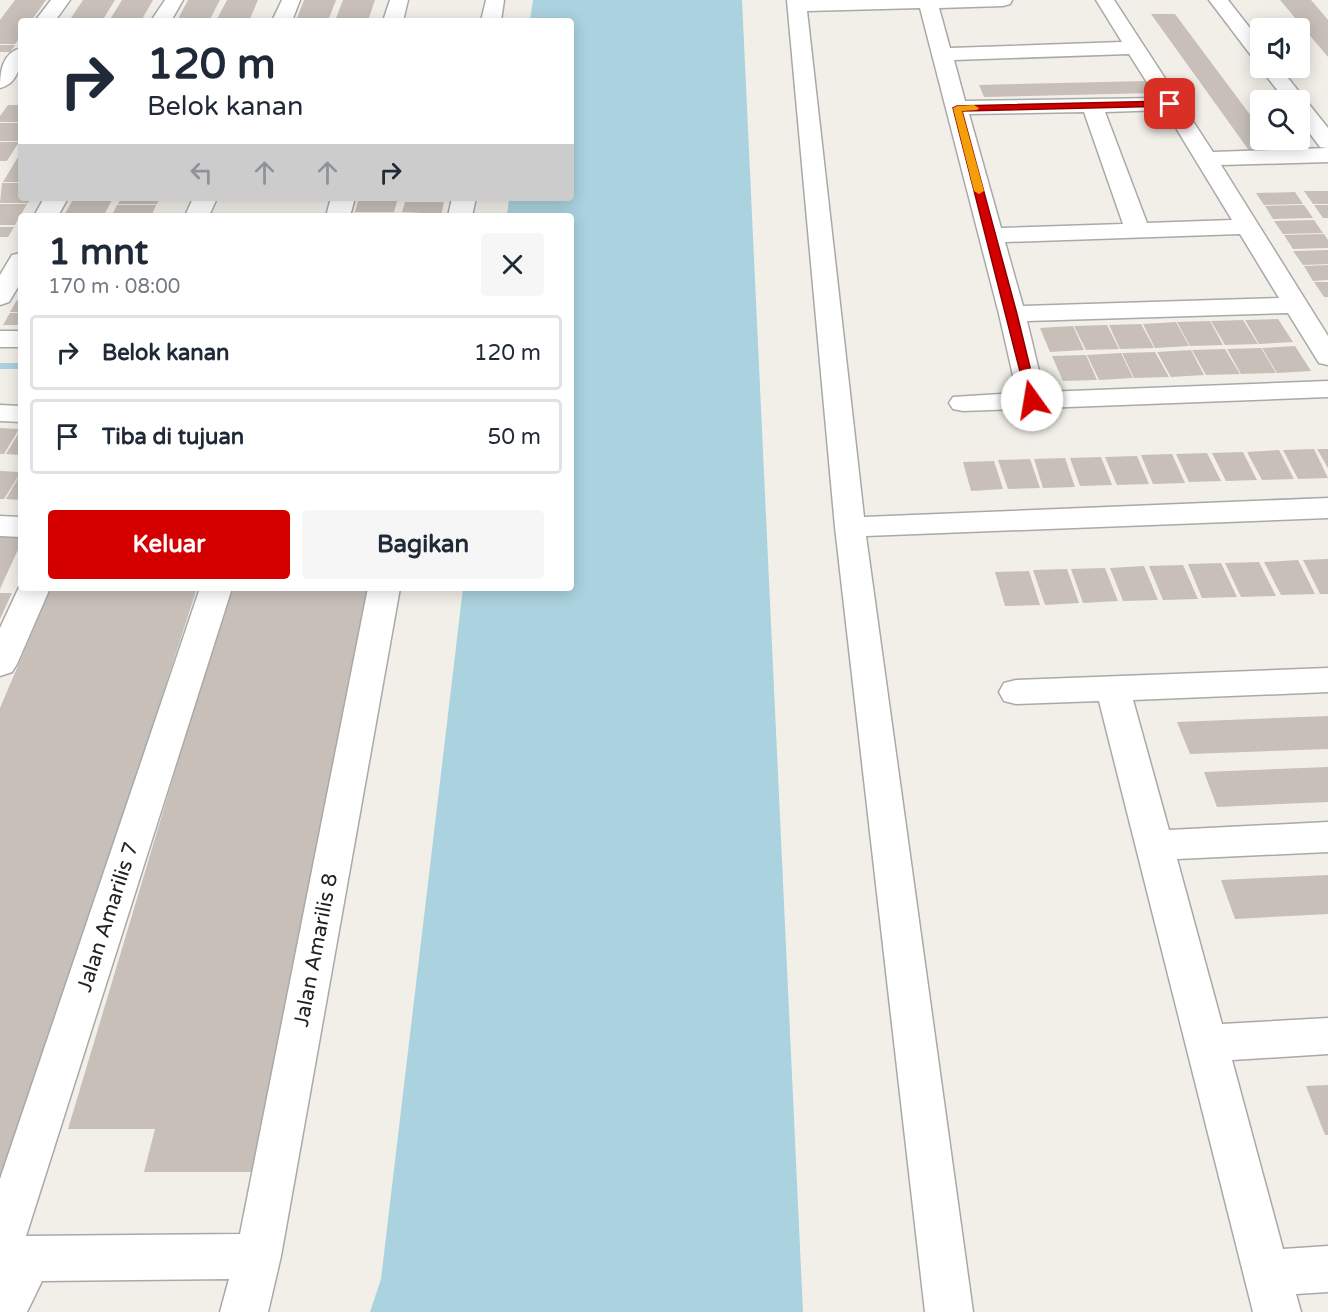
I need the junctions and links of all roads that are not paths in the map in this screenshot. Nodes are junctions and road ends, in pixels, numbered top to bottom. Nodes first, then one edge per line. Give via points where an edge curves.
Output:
1 (61, 0) edge
2 (174, 0) edge
3 (291, 0) edge
4 (399, 0) edge
5 (495, 0) edge
6 (1003, 0) edge
7 (1105, 0) edge
8 (1218, 0) edge
9 (928, 2) junction
10 (796, 3) edge
11 (47, 18) edge
12 (163, 18) edge
13 (283, 18) edge
14 (394, 18) edge
15 (491, 18) edge
16 (1250, 41) edge
17 (1136, 48) junction
18 (942, 54) junction
19 (18, 61) edge
20 (1278, 78) edge
21 (1288, 90) edge
22 (4, 93) edge
23 (1170, 104) junction
24 (1092, 106) junction
25 (957, 108) junction
26 (1310, 119) edge
27 (1328, 142) edge
28 (1328, 155) edge
29 (1206, 159) junction
30 (1248, 227) junction
31 (1138, 231) junction
32 (991, 235) junction
33 (18, 265) edge
34 (0, 297) edge
35 (1297, 305) junction
36 (1012, 314) junction
37 (0, 339) edge
38 (18, 339) edge
39 (1328, 357) edge
40 (1328, 389) edge
41 (1032, 400) junction
42 (963, 403) dead end
43 (0, 413) edge
44 (18, 414) edge
45 (1328, 508) edge
46 (0, 526) edge
47 (18, 527) edge
48 (850, 527) junction
49 (33, 591) edge
50 (215, 591) edge
51 (383, 591) edge
52 (0, 664) edge
53 (1328, 680) edge
54 (1113, 688) junction
55 (1016, 692) dead end
56 (1328, 837) edge
57 (1155, 845) junction
58 (1328, 1036) edge
59 (1207, 1043) junction
60 (9, 1255) edge
61 (258, 1256) junction
62 (1328, 1269) edge
63 (1272, 1292) edge
64 (2, 1312) edge
65 (244, 1312) edge
66 (949, 1312) edge

1 - 11 street
2 - 12 street
3 - 13 street
4 - 14 street
5 - 15 street
6 - 9 street
7 - 17 street
8 - 16 street
9 - 10 street
9 - 18 street
10 - 48 street
17 - 18 street
17 - 23 street
18 - 25 street
19 - 22 street
20 - 21 street
23 - 24 street
23 - 29 street
24 - 25 street
24 - 31 street
25 - 32 street
26 - 27 street
28 - 29 street
29 - 30 street
30 - 31 street
30 - 35 street
31 - 32 street
32 - 36 street
33 - 34 street
35 - 36 street
35 - 39 street
36 - 41 street
37 - 38 street
40 - 41 street
41 - 42 street
43 - 44 street
45 - 48 street
46 - 47 street
48 - 66 street
49 - 52 street
50 - 60 street, Jalan Amarilis 7
51 - 61 street, Jalan Amarilis 8
53 - 54 street
54 - 55 street
54 - 57 street
56 - 57 street
57 - 59 street
58 - 59 street
59 - 63 street
60 - 61 street
60 - 64 street, Jalan Amarilis 7
61 - 65 street, Jalan Amarilis 8
62 - 63 street

